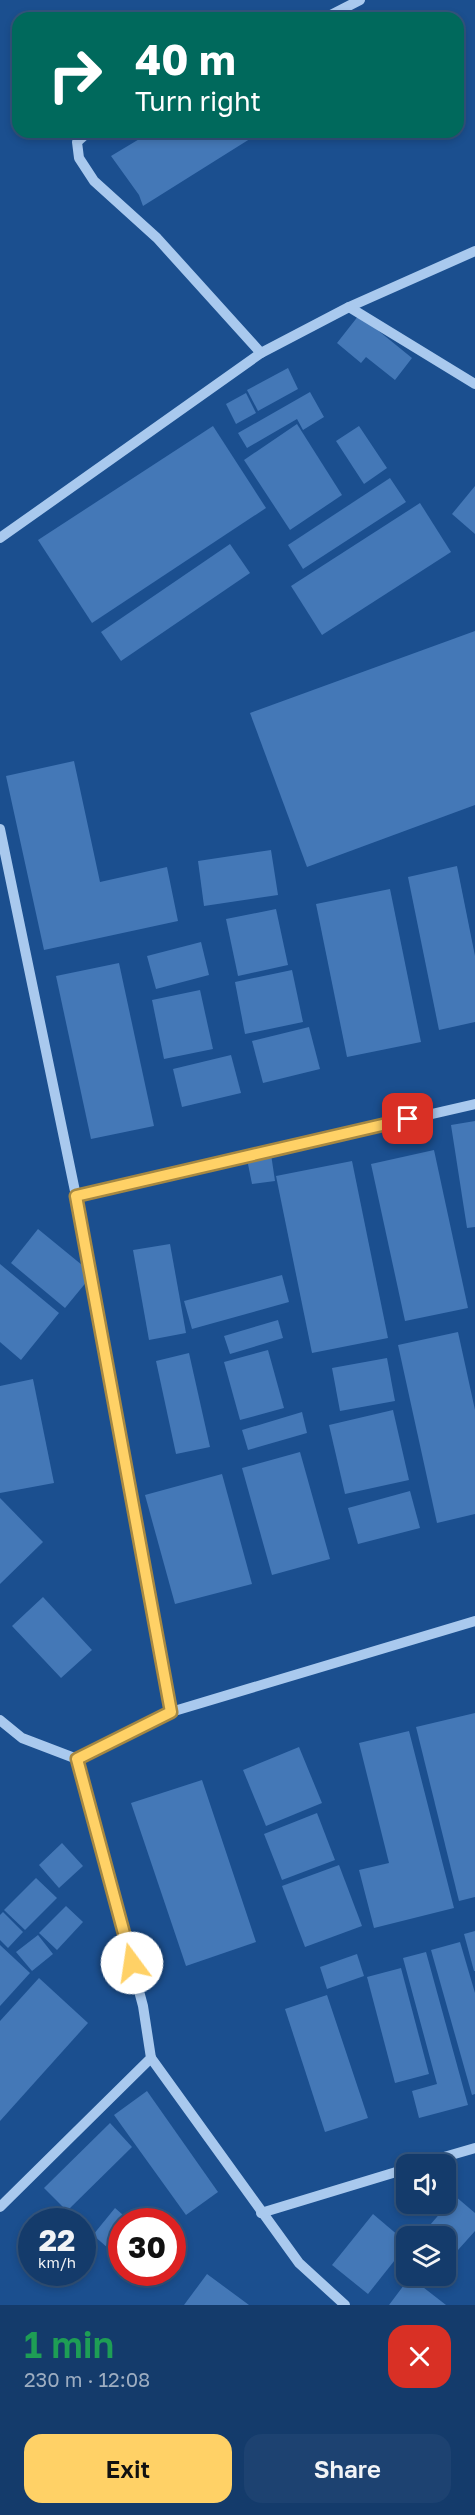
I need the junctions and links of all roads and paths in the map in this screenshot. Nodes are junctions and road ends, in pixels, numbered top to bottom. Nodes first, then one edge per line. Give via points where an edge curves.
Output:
1 (360, 0) edge
2 (337, 12) edge
3 (81, 138) edge
4 (475, 251) edge
5 (350, 307) junction
6 (261, 353) junction
7 (475, 384) edge
8 (0, 538) edge
9 (0, 829) edge
10 (475, 1104) edge
11 (76, 1196) junction
12 (475, 1622) edge
13 (171, 1712) junction
14 (0, 1720) edge
15 (77, 1759) junction
16 (151, 2058) junction
17 (475, 2148) edge
18 (454, 2154) edge
19 (396, 2172) edge
20 (0, 2207) edge
21 (261, 2213) junction
22 (345, 2305) edge

1 - 2 street
3 - 6 street via 77,142 80,158 94,181 156,238
4 - 5 street
5 - 6 street
5 - 7 street
6 - 8 street
9 - 11 street
10 - 11 street
11 - 13 street
12 - 13 street
13 - 15 street
14 - 15 street via 22,1738
15 - 16 street via 143,2006
16 - 20 street
16 - 21 street
17 - 18 street
19 - 21 street
21 - 22 street via 299,2263

